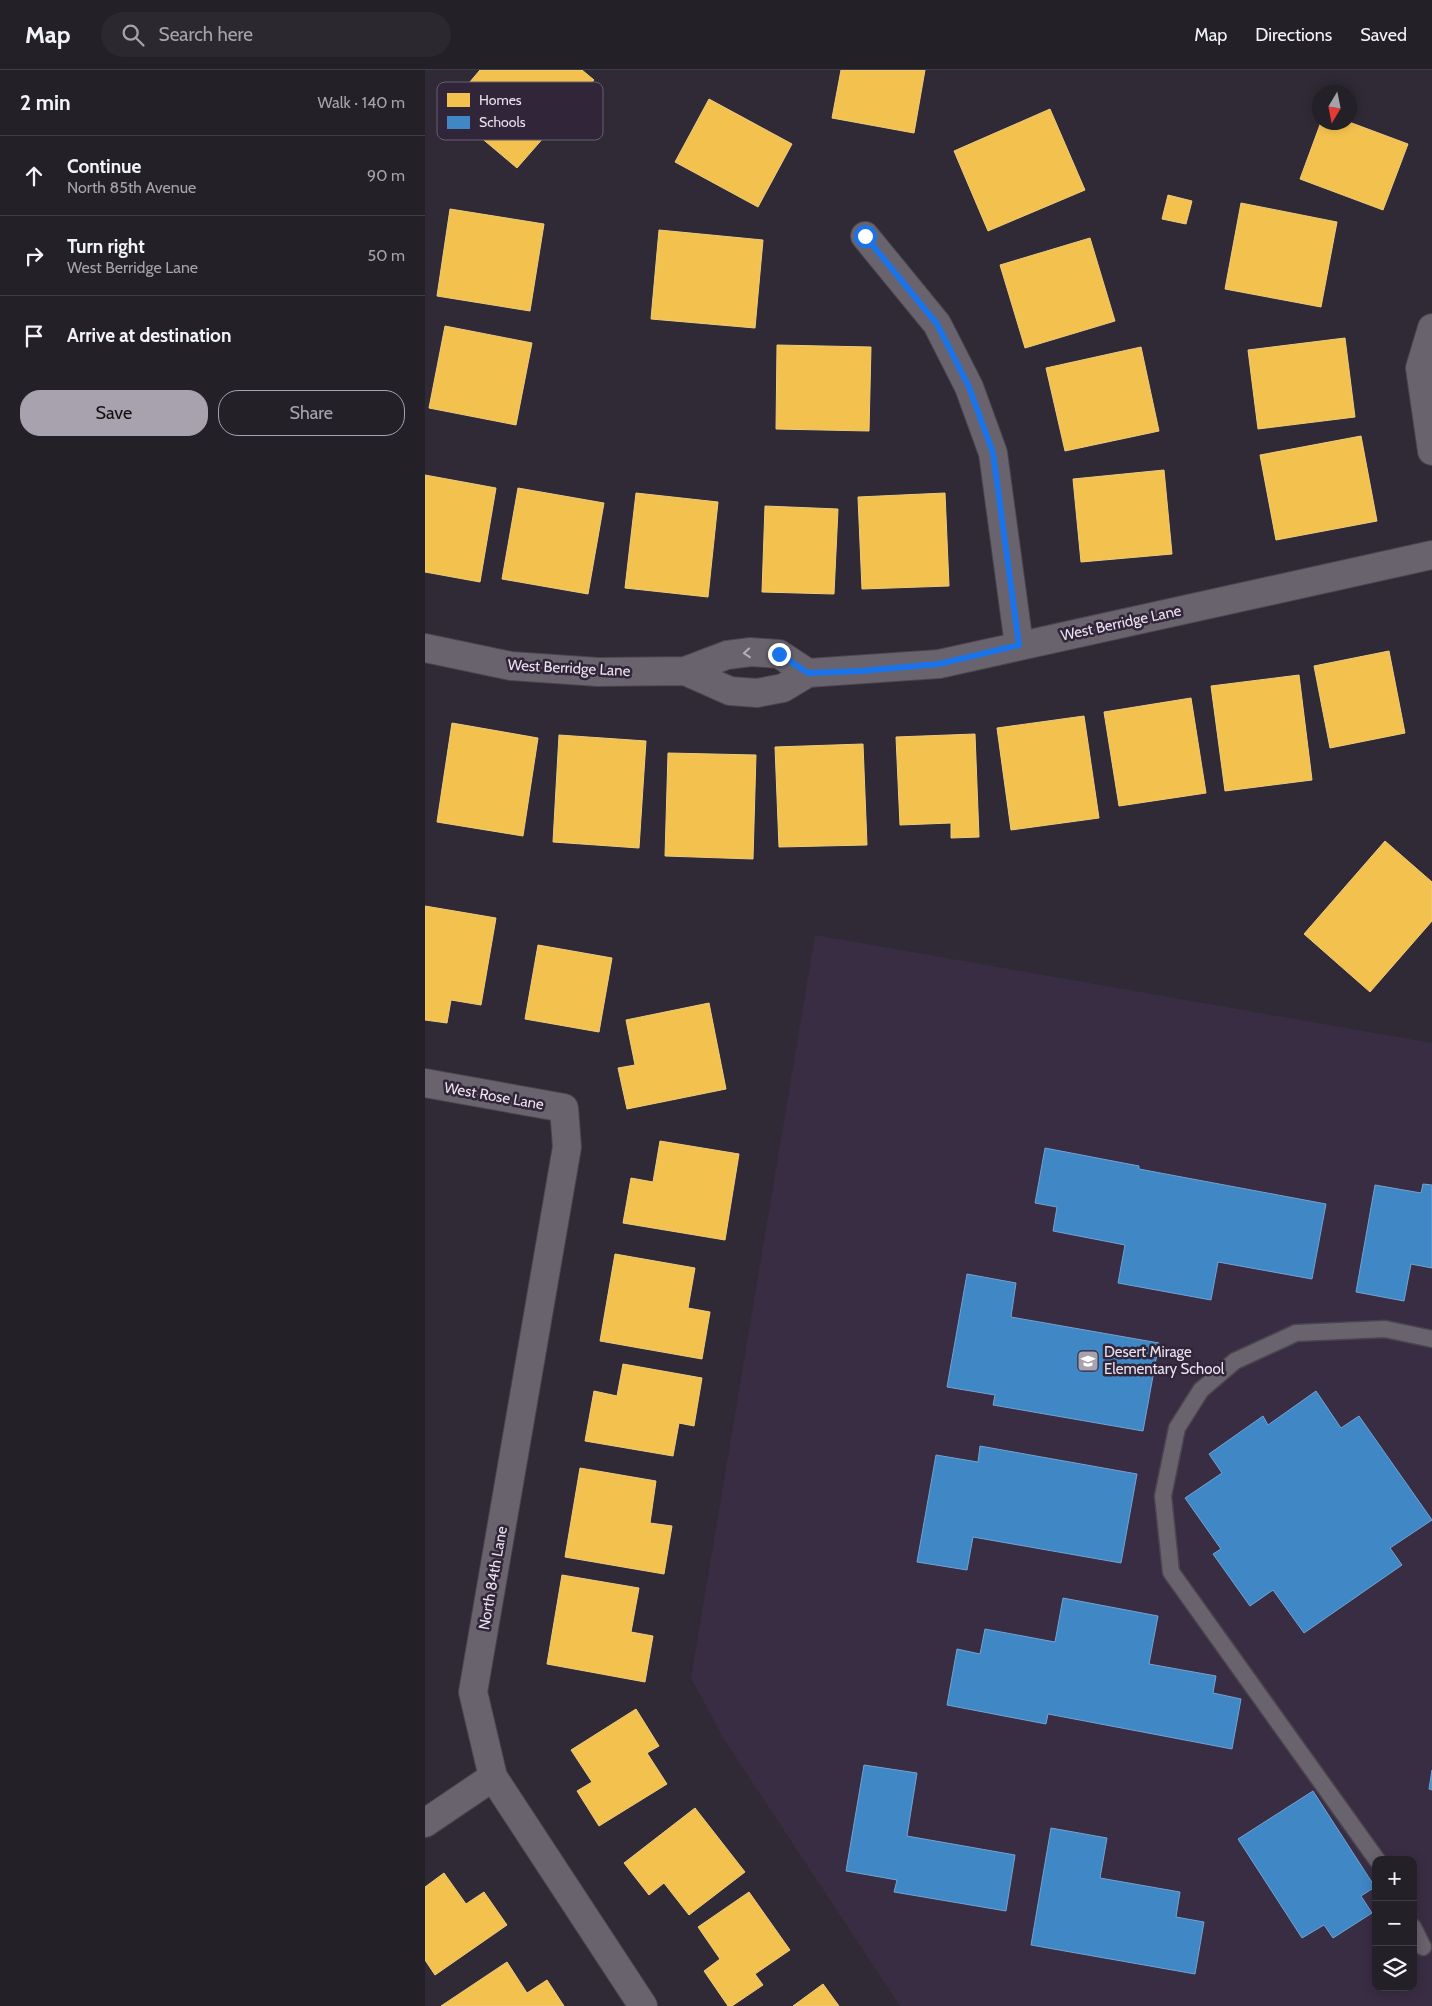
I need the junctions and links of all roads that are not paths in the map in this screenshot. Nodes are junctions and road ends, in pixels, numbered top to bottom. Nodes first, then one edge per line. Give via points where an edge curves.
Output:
1 (865, 236) dead end
2 (1432, 328) edge
3 (1432, 451) edge
4 (1432, 555) edge
5 (1019, 645) junction
6 (425, 648) edge
7 (685, 671) junction
8 (808, 673) junction
9 (425, 1083) edge
10 (564, 1108) joint
11 (1432, 1339) edge
12 (493, 1778) junction
13 (425, 1824) edge
14 (1374, 1856) edge
15 (1417, 1935) edge
16 (1423, 1947) dead end
17 (643, 2006) edge

1 - 5 street via 937,324 969,387 993,453
2 - 3 street via 1420,368
4 - 5 street, West Berridge Lane
5 - 8 street, West Berridge Lane via 939,664
6 - 7 street, West Berridge Lane via 511,666 598,672
8 -> 7 street, West Berridge Lane via 779,654 751,652 727,656
7 - 8 street, West Berridge Lane via 730,691 757,693 783,688
9 - 10 street, West Rose Lane
10 - 12 street, North 84th Lane via 567,1147 473,1692
11 - 14 lane via 1385,1330 1296,1332 1235,1361 1201,1390 1177,1428 1163,1496 1171,1572
12 - 13 street
12 - 17 street, North 84th Lane
15 - 16 lane

